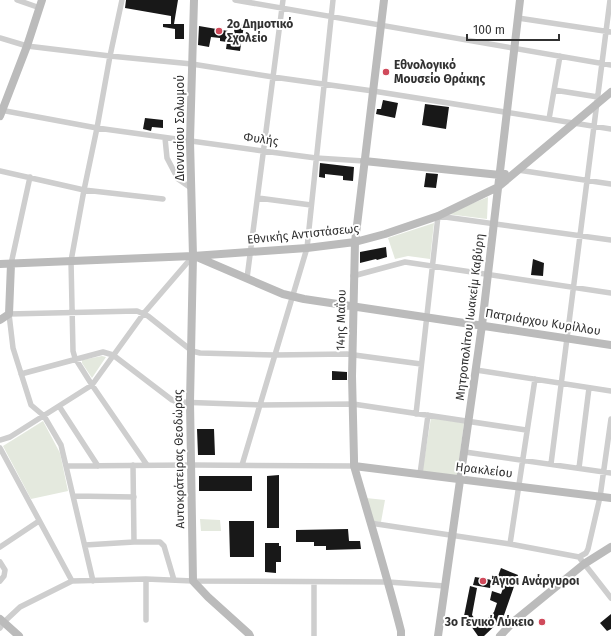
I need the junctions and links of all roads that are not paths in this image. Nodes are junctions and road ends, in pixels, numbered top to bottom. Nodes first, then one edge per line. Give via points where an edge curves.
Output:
1 (17, 0) edge
2 (42, 0) edge
3 (122, 0) edge
4 (194, 0) edge
5 (235, 0) edge
6 (283, 0) edge
7 (333, 0) edge
8 (384, 0) edge
9 (520, 0) edge
10 (610, 0) edge
11 (40, 8) junction
12 (282, 9) junction
13 (331, 16) junction
14 (518, 18) junction
15 (381, 25) junction
16 (609, 31) edge
17 (0, 38) edge
18 (27, 46) junction
19 (515, 48) junction
20 (110, 56) junction
21 (560, 56) junction
22 (602, 63) junction
23 (192, 64) junction
24 (611, 65) edge
25 (273, 77) junction
26 (324, 84) junction
27 (554, 90) junction
28 (373, 91) junction
29 (611, 92) edge
30 (598, 100) junction
31 (1, 112) edge
32 (507, 113) junction
33 (549, 119) junction
34 (574, 123) junction
35 (595, 126) junction
36 (97, 128) junction
37 (611, 129) edge
38 (165, 138) junction
39 (190, 141) junction
40 (263, 152) junction
41 (316, 158) junction
42 (364, 161) junction
43 (518, 170) junction
44 (0, 171) edge
45 (500, 175) junction
46 (30, 177) junction
47 (588, 181) junction
48 (611, 184) edge
49 (498, 187) junction
50 (191, 188) junction
51 (84, 190) junction
52 (258, 198) junction
53 (163, 199) dead end
54 (311, 205) junction
55 (438, 216) junction
56 (494, 224) junction
57 (581, 236) junction
58 (611, 240) edge
59 (355, 242) junction
60 (307, 248) junction
61 (251, 252) junction
62 (193, 256) junction
63 (71, 261) junction
64 (0, 264) edge
65 (11, 264) junction
66 (433, 266) junction
67 (488, 275) junction
68 (353, 276) junction
69 (247, 278) junction
70 (574, 288) junction
71 (611, 294) edge
72 (292, 296) junction
73 (353, 305) junction
74 (72, 312) junction
75 (144, 313) junction
76 (9, 314) junction
77 (427, 317) junction
78 (0, 320) edge
79 (482, 325) junction
80 (567, 338) junction
81 (611, 345) edge
82 (192, 351) junction
83 (113, 355) junction
84 (276, 355) junction
85 (352, 355) junction
86 (75, 358) junction
87 (421, 364) junction
88 (476, 370) junction
89 (21, 374) junction
90 (534, 379) junction
91 (561, 383) junction
92 (92, 385) junction
93 (589, 388) junction
94 (611, 391) edge
95 (190, 402) junction
96 (353, 404) junction
97 (260, 405) junction
98 (60, 406) junction
99 (416, 414) junction
100 (44, 416) junction
101 (428, 416) junction
102 (611, 420) edge
103 (469, 421) junction
104 (526, 430) junction
105 (0, 440) edge
106 (0, 448) edge
107 (465, 452) junction
108 (522, 460) junction
109 (551, 464) junction
110 (147, 465) junction
111 (192, 465) junction
112 (242, 465) junction
113 (66, 466) junction
114 (98, 466) junction
115 (133, 466) junction
116 (354, 466) junction
117 (579, 468) junction
118 (604, 472) junction
119 (611, 472) edge
120 (420, 474) junction
121 (461, 479) junction
122 (519, 486) junction
123 (74, 496) junction
124 (134, 497) junction
125 (600, 497) junction
126 (611, 498) edge
127 (39, 521) junction
128 (370, 523) junction
129 (452, 536) junction
130 (134, 542) junction
131 (510, 544) junction
132 (85, 545) junction
133 (0, 547) edge
134 (611, 547) edge
135 (0, 562) edge
136 (581, 562) junction
137 (146, 579) junction
138 (174, 580) junction
139 (0, 581) edge
140 (72, 581) junction
141 (93, 581) junction
142 (193, 582) junction
143 (314, 582) junction
144 (388, 582) junction
145 (445, 586) junction
146 (611, 598) edge
147 (146, 620) dead end
148 (1, 623) edge
149 (438, 635) edge
150 (19, 636) edge
151 (250, 636) edge
152 (314, 636) edge
153 (401, 636) edge
154 (500, 636) edge

1 - 11 street
2 - 11 street
3 - 20 street
4 - 23 street, Διονυσίου Σολωμού
5 - 12 street
6 - 12 street
7 - 13 street
8 - 15 street, 14ης Μαΐου
9 - 14 street, Μητροπολίτου Ιωακείμ Καβύρη
10 - 16 street
11 - 18 street
12 - 13 street
12 - 25 street
13 - 15 street
13 - 26 street
14 - 16 street
14 - 19 street, Μητροπολίτου Ιωακείμ Καβύρη
15 - 19 street
15 - 28 street, 14ης Μαΐου
16 - 22 street
17 - 18 street
18 - 20 street
18 - 31 street
19 - 21 street
19 - 32 street, Μητροπολίτου Ιωακείμ Καβύρη
20 - 23 street
20 - 36 street
21 - 22 street
21 - 27 street
22 - 24 street
22 - 30 street
23 - 25 street
23 - 39 street, Διονυσίου Σολωμού
25 - 26 street
25 - 40 street
26 - 28 street
26 - 41 street
27 - 30 street
27 - 33 street
28 - 32 street
28 - 42 street, 14ης Μαΐου
29 - 30 street, Εθνικής Αντιστάσεως
30 - 34 street, Εθνικής Αντιστάσεως
30 - 35 street
31 - 36 street, Φυλής
32 - 33 street
32 - 45 street, Μητροπολίτου Ιωακείμ Καβύρη
33 - 34 street
34 - 35 street
34 - 43 street, Εθνικής Αντιστάσεως
35 - 37 street
35 - 47 street
36 - 38 street, Φυλής
36 - 51 street
38 - 39 street, Φυλής
38 - 50 street via 167,158 178,179
39 - 40 street, Φυλής
39 - 50 street, Διονυσίου Σολωμού
40 - 41 street, Φυλής
40 - 52 street
41 - 42 street, Φυλής
41 - 54 street
42 - 45 street, Φυλής
42 - 59 street, 14ης Μαΐου
43 - 45 street, Φυλής
43 - 47 street
43 - 49 street, Εθνικής Αντιστάσεως
44 - 46 street
45 - 49 street, Μητροπολίτου Ιωακείμ Καβύρη
46 - 51 street
46 - 65 street
47 - 48 street
47 - 57 street
49 - 55 street, Εθνικής Αντιστάσεως
49 - 56 street, Μητροπολίτου Ιωακείμ Καβύρη
50 - 62 street, Διονυσίου Σολωμού
51 - 53 street
51 - 63 street
52 - 54 street
52 - 61 street
54 - 60 street
55 - 56 street
55 - 59 street, Εθνικής Αντιστάσεως
55 - 66 street
56 - 57 street
56 - 67 street, Μητροπολίτου Ιωακείμ Καβύρη
57 - 58 street
57 - 70 street
59 - 60 street, Εθνικής Αντιστάσεως
59 - 68 street, 14ης Μαΐου
60 - 61 street, Εθνικής Αντιστάσεως
60 - 72 street
61 - 62 street, Εθνικής Αντιστάσεως
61 - 69 street
62 - 63 street, Εθνικής Αντιστάσεως
62 - 69 street, Πατριάρχου Κυρίλλου
62 - 75 street
62 - 82 street, Αυτοκράτειρας Θεοδώρας
63 - 65 street, Εθνικής Αντιστάσεως
63 - 74 street
64 - 65 street, Εθνικής Αντιστάσεως
65 - 76 street
66 - 67 street
66 - 68 street via 405,262
66 - 77 street
67 - 70 street
67 - 79 street, Μητροπολίτου Ιωακείμ Καβύρη
68 - 73 street, 14ης Μαΐου
69 - 72 street, Πατριάρχου Κυρίλλου
70 - 71 street
70 - 80 street
72 - 73 street, Πατριάρχου Κυρίλλου
72 - 84 street
73 - 77 street, Πατριάρχου Κυρίλλου
73 - 85 street, 14ης Μαΐου
74 - 75 street
74 - 76 street
74 - 86 street
75 - 82 street
75 - 83 street
76 - 78 street
76 - 89 street via 13,348
77 - 79 street, Πατριάρχου Κυρίλλου
77 - 87 street
79 - 80 street, Πατριάρχου Κυρίλλου
79 - 88 street, Μητροπολίτου Ιωακείμ Καβύρη
80 - 81 street, Πατριάρχου Κυρίλλου
80 - 91 street
82 - 84 street via 208,354
82 - 95 street, Αυτοκράτειρας Θεοδώρας
83 - 86 street via 103,352
83 - 92 street
83 - 95 street via 175,402
84 - 85 street
84 - 97 street
85 - 87 street
85 - 96 street, 14ης Μαΐου
86 - 89 street
86 - 92 street
87 - 99 street
88 - 90 street
88 - 103 street, Μητροπολίτου Ιωακείμ Καβύρη
89 - 100 street via 31,405
90 - 91 street
90 - 104 street
91 - 93 street
91 - 109 street
92 - 98 street
92 - 110 street
93 - 94 street
93 - 117 street
95 - 97 street
95 - 111 street, Αυτοκράτειρας Θεοδώρας
96 - 97 street
96 - 99 street
96 - 116 street, 14ης Μαΐου
97 - 112 street
98 - 100 street
98 - 114 street
99 - 101 street
100 - 105 street
100 - 113 street via 60,442
101 - 103 street
101 - 120 street
102 - 118 street
103 - 104 street
103 - 107 street, Μητροπολίτου Ιωακείμ Καβύρη
104 - 108 street
106 - 127 street
107 - 108 street
107 - 121 street, Μητροπολίτου Ιωακείμ Καβύρη
108 - 109 street
108 - 122 street
109 - 117 street
110 - 111 street
110 - 115 street
111 - 112 street
111 - 142 street, Αυτοκράτειρας Θεοδώρας
112 - 116 street
113 - 114 street
113 - 123 street
114 - 115 street
115 - 124 street
116 - 120 street, Ηρακλείου
116 - 128 street, 14ης Μαΐου
117 - 118 street
118 - 119 street
118 - 125 street
120 - 121 street, Ηρακλείου
121 - 122 street, Ηρακλείου
121 - 129 street, Μητροπολίτου Ιωακείμ Καβύρη
122 - 125 street, Ηρακλείου
122 - 131 street
123 - 124 street
123 - 132 street
124 - 130 street
125 - 126 street, Ηρακλείου
125 - 136 street via 588,549
127 - 133 street
127 - 140 street
128 - 129 street
128 - 144 street, 14ης Μαΐου
129 - 131 street
129 - 145 street, Μητροπολίτου Ιωακείμ Καβύρη
130 - 132 street
130 - 138 street via 163,543
131 - 136 street
132 - 141 street
134 - 136 street
135 - 139 street via 5,570
136 - 146 street
136 - 154 street
137 - 138 street
137 - 141 street
137 - 147 street
138 - 142 street
140 - 141 street
140 - 148 street via 20,607
142 - 143 street
142 - 151 street
143 - 144 street
143 - 152 street
144 - 145 street
144 - 153 street, 14ης Μαΐου
145 - 149 street, Μητροπολίτου Ιωακείμ Καβύρη
148 - 150 street

